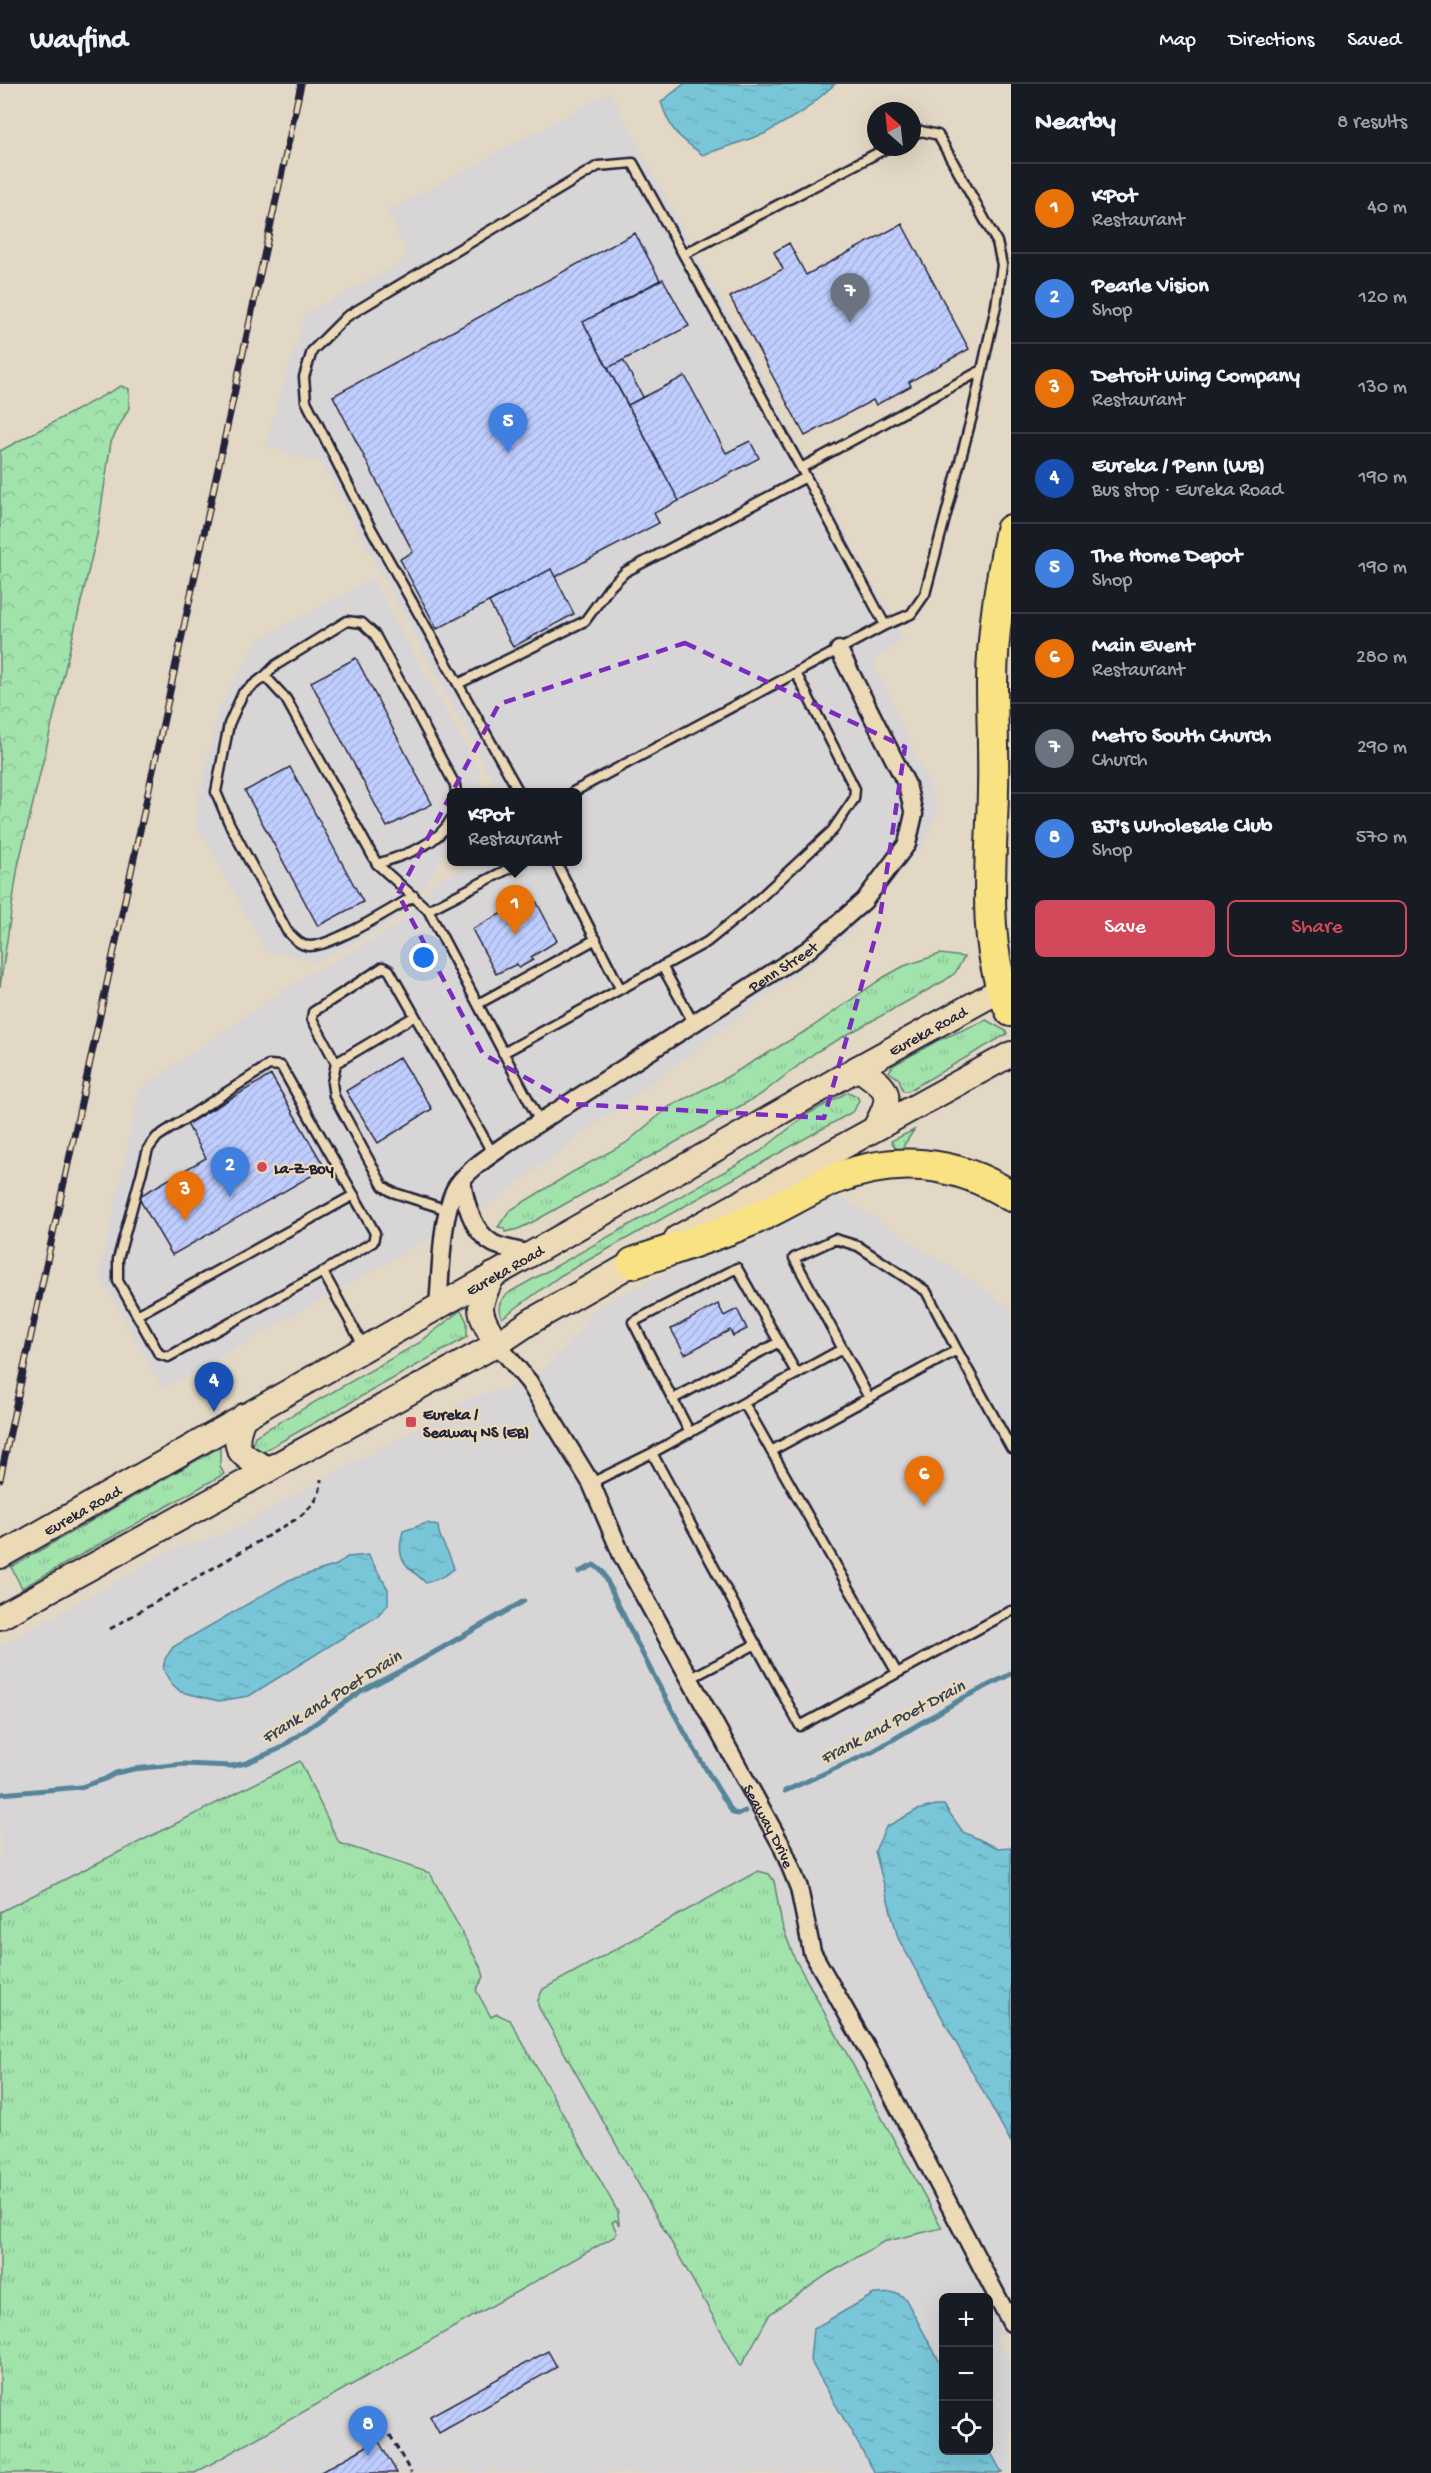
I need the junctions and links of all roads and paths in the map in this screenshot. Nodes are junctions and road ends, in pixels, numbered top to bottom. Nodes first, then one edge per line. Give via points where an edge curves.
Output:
1 (921, 131) edge
2 (872, 156) edge
3 (684, 254) junction
4 (982, 370) junction
5 (801, 468) junction
6 (806, 477) junction
7 (1011, 530) edge
8 (885, 625) junction
9 (839, 650) junction
10 (796, 673) junction
11 (265, 676) junction
12 (458, 684) junction
13 (455, 788) edge
14 (517, 788) edge
15 (580, 788) edge
16 (447, 824) edge
17 (377, 864) junction
18 (512, 866) edge
19 (559, 866) edge
20 (414, 896) junction
21 (428, 910) junction
22 (596, 939) junction
23 (662, 966) junction
24 (620, 988) junction
25 (1008, 995) edge
26 (477, 1005) junction
27 (415, 1016) junction
28 (694, 1024) junction
29 (503, 1053) junction
30 (1011, 1054) edge
31 (336, 1063) junction
32 (858, 1068) junction
33 (540, 1122) junction
34 (874, 1128) junction
35 (493, 1154) junction
36 (462, 1181) junction
37 (354, 1195) junction
38 (1011, 1196) edge
39 (449, 1210) junction
40 (531, 1254) junction
41 (633, 1263) junction
42 (323, 1272) junction
43 (493, 1275) junction
44 (438, 1306) junction
45 (137, 1315) junction
46 (779, 1342) junction
47 (497, 1344) junction
48 (364, 1348) junction
49 (842, 1348) junction
50 (957, 1350) junction
51 (797, 1374) junction
52 (869, 1398) junction
53 (673, 1400) junction
54 (744, 1403) junction
55 (244, 1416) junction
56 (690, 1433) junction
57 (1011, 1448) edge
58 (771, 1451) junction
59 (652, 1453) junction
60 (270, 1469) junction
61 (321, 1479) dead end
62 (591, 1484) junction
63 (0, 1556) edge
64 (1011, 1611) edge
65 (0, 1617) edge
66 (110, 1629) dead end
67 (756, 1644) junction
68 (897, 1673) junction
69 (689, 1679) junction
70 (1011, 2323) edge
71 (390, 2435) dead end
72 (411, 2473) edge

1 - 4 lane via 938,135 997,242 1002,265
2 - 3 lane
3 - 5 lane
3 - 12 lane via 633,163 598,166 346,317 312,351 304,377 306,401 363,514
4 - 5 lane
4 - 8 lane via 926,594 910,614
5 - 6 lane
6 - 8 lane
6 - 12 lane via 625,572 585,621
7 - 25 highway via 998,602 992,683 991,922 993,953
8 - 9 lane
9 - 10 lane
9 - 28 street, Penn Street via 907,785 914,814 907,844 864,901 831,932
10 - 15 lane
10 - 23 lane via 855,789 854,799 832,831 749,908 707,942
11 - 13 lane via 276,665 347,621 362,623 375,635
11 - 17 lane via 286,699
11 - 20 lane via 243,693 229,724 216,792 287,931 297,942 310,946 347,933
12 - 14 lane
16 - 17 lane via 432,841 412,853
17 - 20 lane
18 - 21 lane
19 - 22 lane
20 - 21 lane
21 - 26 lane
22 - 24 lane
22 - 26 lane
23 - 24 lane
23 - 28 lane
24 - 29 lane
25 - 32 main road, Eureka Road
26 - 29 lane
27 - 31 lane
27 - 31 lane via 389,970 383,967 313,1012 312,1019
27 - 35 lane
28 - 33 street, Penn Street
29 - 33 lane
30 - 34 main road
31 - 39 lane via 334,1096 383,1186
32 - 34 main road via 884,1089 887,1105
32 - 40 main road, Eureka Road
33 - 35 street, Penn Street
34 - 41 main road
35 - 36 street, Penn Street
36 - 39 street, Penn Street via 455,1189
36 - 40 street via 466,1205 476,1225 493,1243
37 - 42 lane via 375,1233 373,1242
37 - 45 lane
37 - 45 lane via 281,1066 269,1065 157,1137 148,1149 118,1259 118,1281
38 - 41 highway via 977,1179 927,1164 864,1169 747,1222
39 - 44 street, Penn Street
40 - 43 main road, Eureka Road
41 - 47 main road
42 - 45 lane via 168,1357 159,1354
42 - 48 lane
43 - 44 main road, Eureka Road
43 - 47 main road via 480,1302 481,1318
44 - 48 main road, Eureka Road
46 - 51 lane
46 - 53 lane
46 - 53 lane via 737,1268 633,1322
47 - 60 main road
47 - 62 street, Seaway Drive via 529,1382
48 - 55 main road, Eureka Road
49 - 50 lane via 794,1258 835,1239 858,1246 926,1291
49 - 51 lane
49 - 52 lane
50 - 52 lane
50 - 57 lane
51 - 54 lane
52 - 58 lane
53 - 56 lane
54 - 56 lane
54 - 58 lane
55 - 60 main road via 236,1434 238,1449 249,1460
55 - 63 main road, Eureka Road
56 - 59 lane
58 - 68 lane
59 - 62 lane
59 - 67 lane
60 - 65 main road
61 - 66 path via 321,1492 314,1505 298,1518
62 - 69 street, Seaway Drive via 613,1538
64 - 68 lane
67 - 68 lane via 800,1726
67 - 69 lane
69 - 70 street, Seaway Drive via 789,1860 812,1952 873,2059
71 - 72 path

